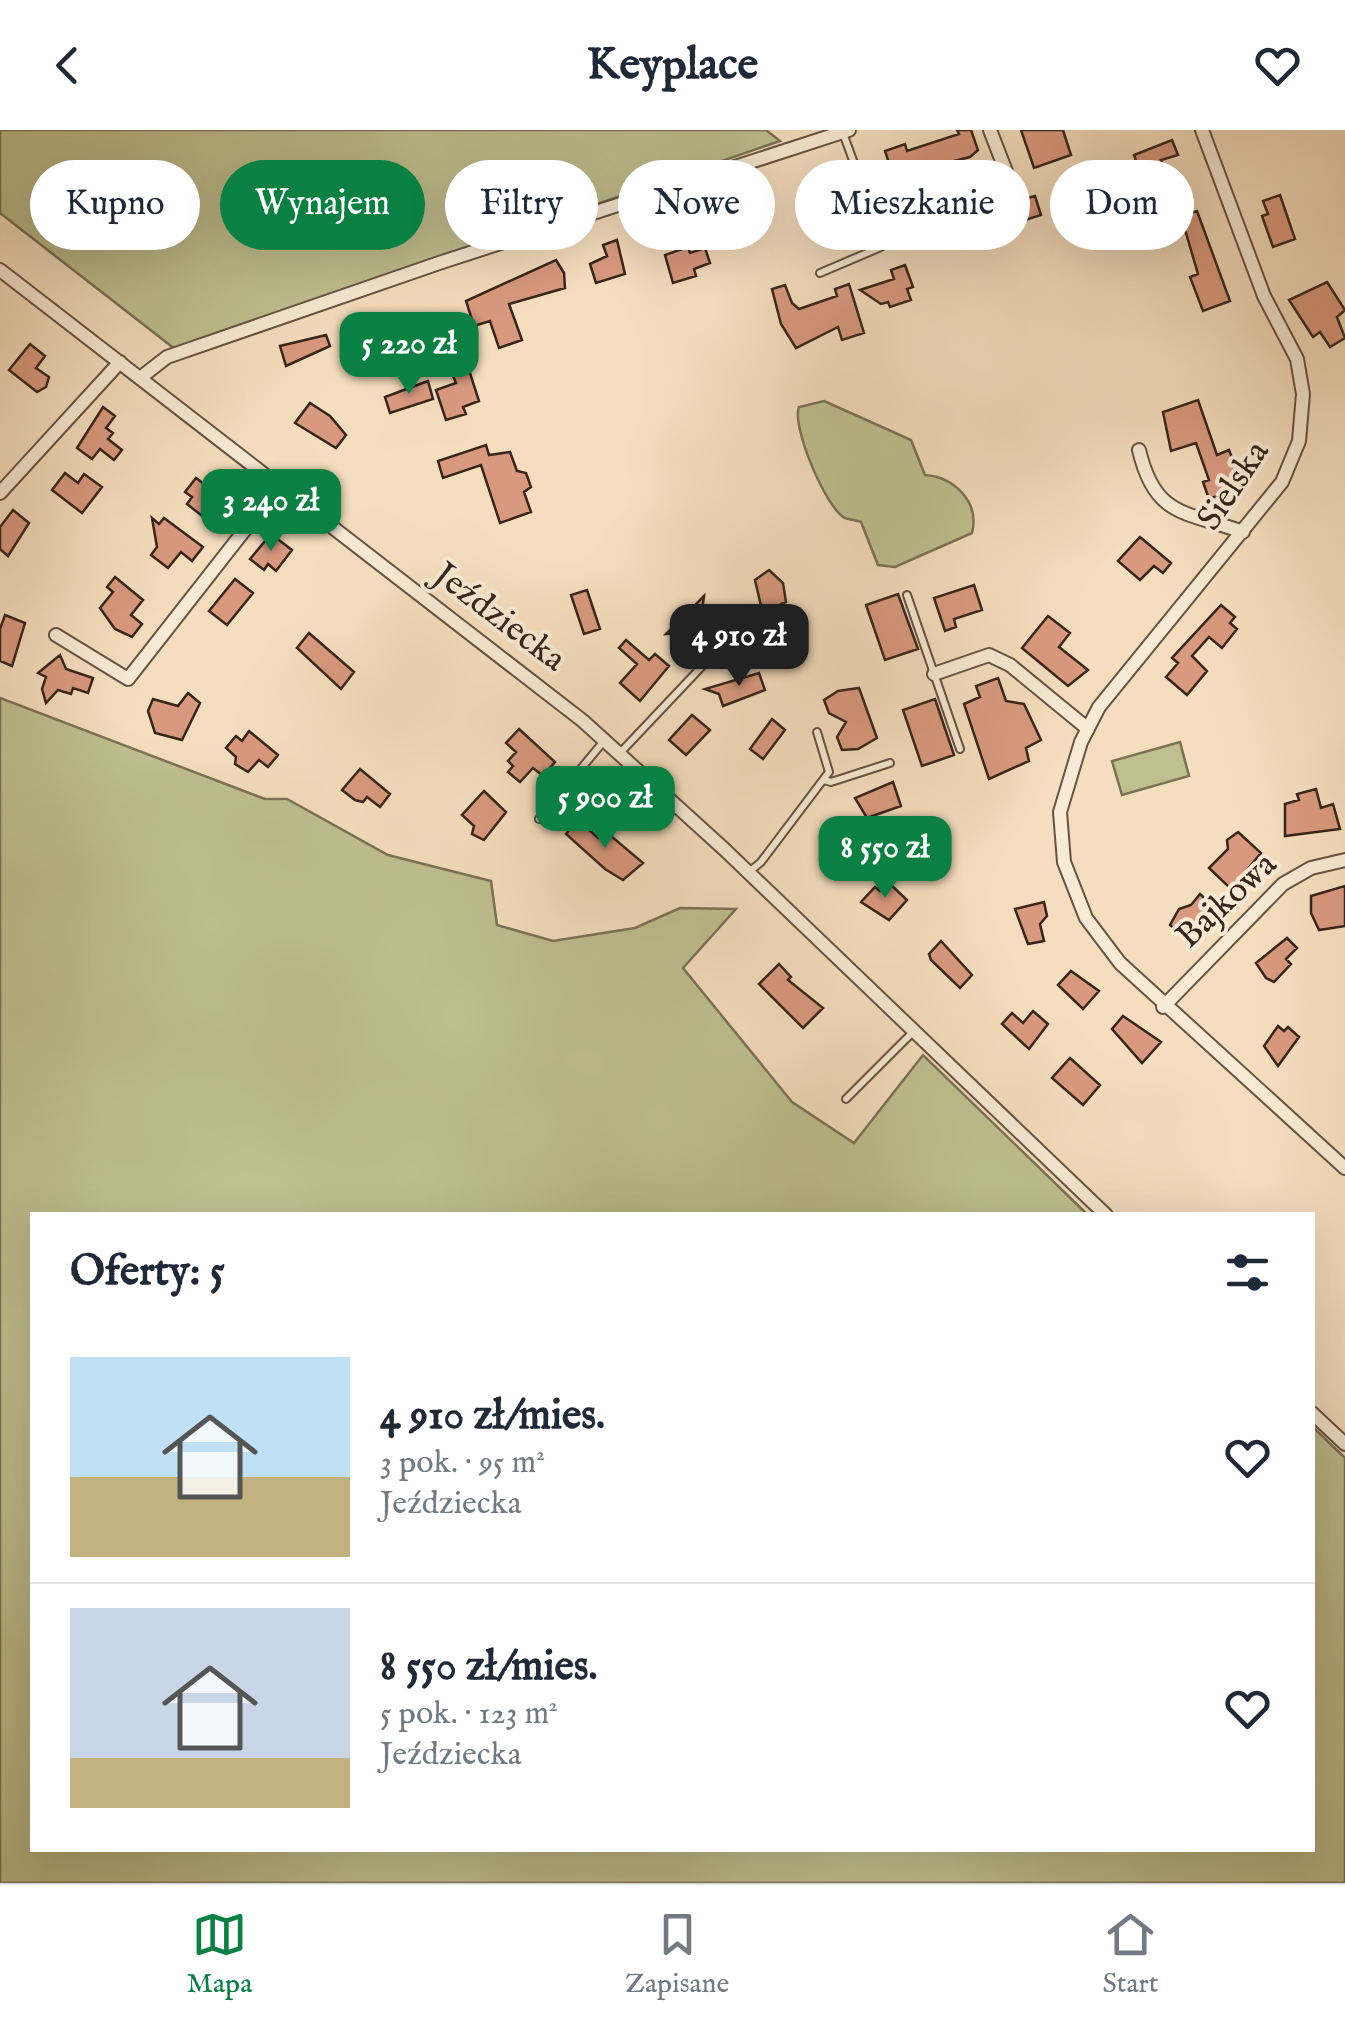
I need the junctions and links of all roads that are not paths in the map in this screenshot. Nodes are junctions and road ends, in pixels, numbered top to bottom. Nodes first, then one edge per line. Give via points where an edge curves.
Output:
1 (990, 130) edge
2 (1202, 130) edge
3 (846, 131) edge
4 (1002, 160) edge
5 (0, 270) edge
6 (820, 273) dead end
7 (120, 362) junction
8 (140, 378) junction
9 (1139, 450) dead end
10 (280, 485) junction
11 (0, 493) edge
12 (1243, 532) junction
13 (907, 595) dead end
14 (56, 635) dead end
15 (738, 644) dead end
16 (934, 674) junction
17 (1088, 729) junction
18 (817, 732) dead end
19 (605, 740) junction
20 (960, 750) dead end
21 (619, 754) junction
22 (890, 763) dead end
23 (824, 780) junction
24 (539, 819) dead end
25 (1345, 860) edge
26 (748, 873) junction
27 (1163, 1007) junction
28 (914, 1031) junction
29 (846, 1098) dead end
30 (1345, 1168) edge
31 (1103, 1212) edge
32 (1315, 1416) edge
33 (1345, 1444) edge

1 - 4 street
2 - 12 street, Sielska via 1264,296 1297,358 1303,394 1299,441 1282,482
3 - 6 lane via 882,240 880,247
3 - 8 street via 167,357
5 - 7 street, Jeździecka
7 - 8 street, Jeździecka
7 - 11 street
8 - 10 street, Jeździecka
9 - 12 street via 1147,482 1160,500
10 - 14 street via 128,680
10 - 19 street, Jeździecka
12 - 17 street, Sielska
13 - 16 lane
15 - 21 lane via 707,661
16 - 17 street via 989,655
16 - 20 lane
17 - 27 street, Sielska via 1060,812 1064,862 1086,918
18 - 23 lane via 829,772
19 - 21 street, Jeździecka
19 - 24 lane
21 - 26 street, Jeździecka
22 - 23 lane
23 - 26 lane
25 - 27 street, Bajkowa via 1310,868 1283,884
26 - 28 street, Jeździecka
27 - 30 street, Sielska
28 - 29 lane
28 - 31 street, Jeździecka
32 - 33 street

